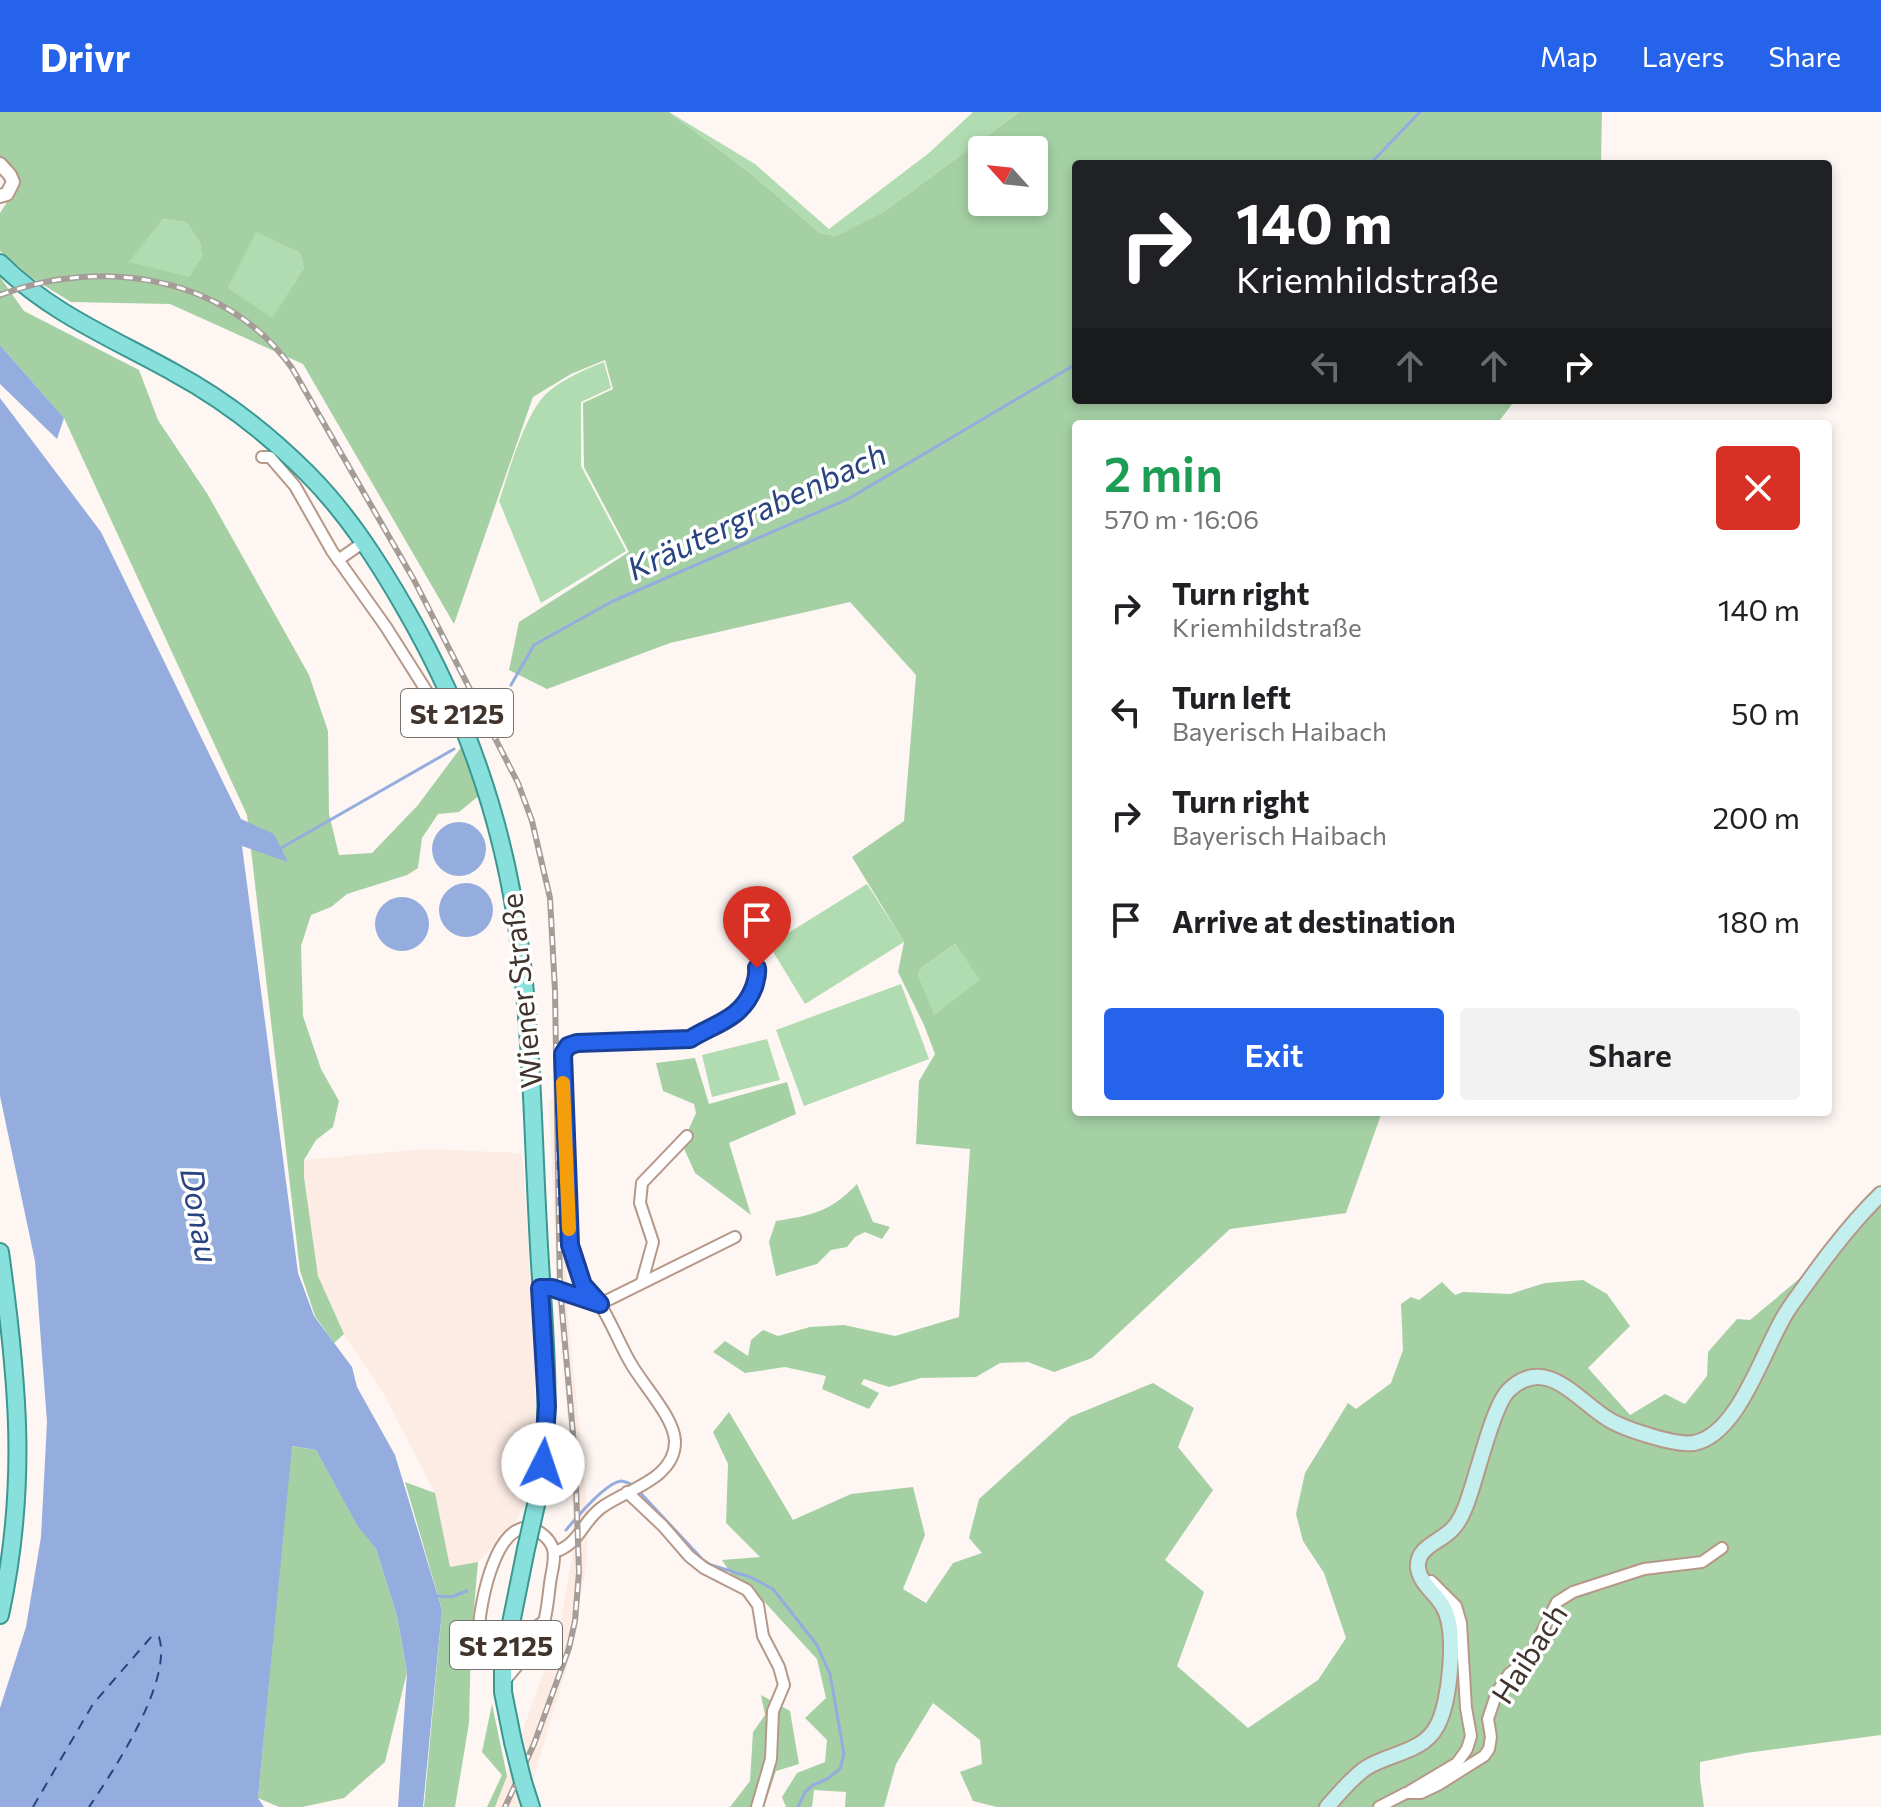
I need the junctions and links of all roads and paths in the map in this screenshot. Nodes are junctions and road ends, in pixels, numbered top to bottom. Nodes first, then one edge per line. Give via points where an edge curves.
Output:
1 (0, 164) edge
2 (0, 196) edge
3 (0, 263) edge
4 (262, 457) dead end
5 (309, 474) junction
6 (295, 486) junction
7 (364, 542) junction
8 (338, 560) junction
9 (462, 724) junction
10 (757, 968) dead end
11 (687, 1136) dead end
12 (1881, 1194) edge
13 (735, 1237) dead end
14 (0, 1252) edge
15 (642, 1282) junction
16 (540, 1288) junction
17 (600, 1304) junction
18 (634, 1488) junction
19 (1722, 1548) dead end
20 (554, 1552) junction
21 (1427, 1585) junction
22 (0, 1615) edge
23 (544, 1620) junction
24 (511, 1622) junction
25 (505, 1650) junction
26 (503, 1683) junction
27 (1406, 1793) junction
28 (531, 1807) edge
29 (757, 1807) edge
30 (1327, 1807) edge
31 (1379, 1807) edge

1 - 2 street via 13,182
3 - 5 main road, Wiener Straße / St 2125 via 53,307 235,410
4 - 6 street via 270,457
5 - 6 street
5 - 7 main road, Wiener Straße / St 2125
6 - 8 street
7 - 8 street
7 - 9 main road, Wiener Straße / St 2125 via 423,638
8 - 9 street via 448,725
9 - 16 main road, Wiener Straße / St 2125 via 503,853 520,947
10 - 17 street via 750,998 739,1013 690,1039 577,1043 565,1050 570,1245 583,1285
11 - 15 street via 642,1183 640,1203 653,1242
12 - 21 main road via 1788,1310 1737,1407 1705,1439 1687,1443 1623,1426 1573,1390 1546,1378 1524,1380 1510,1389 1459,1521 1419,1558
13 - 15 street
14 - 22 main road via 14,1355 19,1456 15,1525
15 - 17 street
16 - 17 street
16 - 24 main road, Wiener Straße / St 2125, bridge via 547,1422 543,1474
17 - 18 street via 670,1422 675,1440 663,1469
18 - 20 street via 598,1511 574,1543
18 - 29 street via 689,1556 747,1590 758,1605 763,1636 784,1685 773,1711 771,1759
19 - 27 street, Haibach via 1702,1562 1644,1569 1557,1602 1529,1658 1497,1692 1484,1756 1438,1785
20 - 23 street
20 - 25 street via 545,1537 527,1528 498,1551 479,1628 488,1643
21 - 27 street via 1431,1581 1444,1592 1461,1623 1471,1736 1457,1763
21 - 30 main road via 1444,1608 1450,1628 1448,1691 1439,1723 1426,1740 1360,1773
23 - 24 street via 530,1631
23 - 26 street via 531,1648
24 - 25 main road, Wiener Straße / St 2125
25 - 26 main road, Wiener Straße / St 2125
26 - 28 main road, Wiener Straße / St 2125, bridge
27 - 31 street, Haibach

